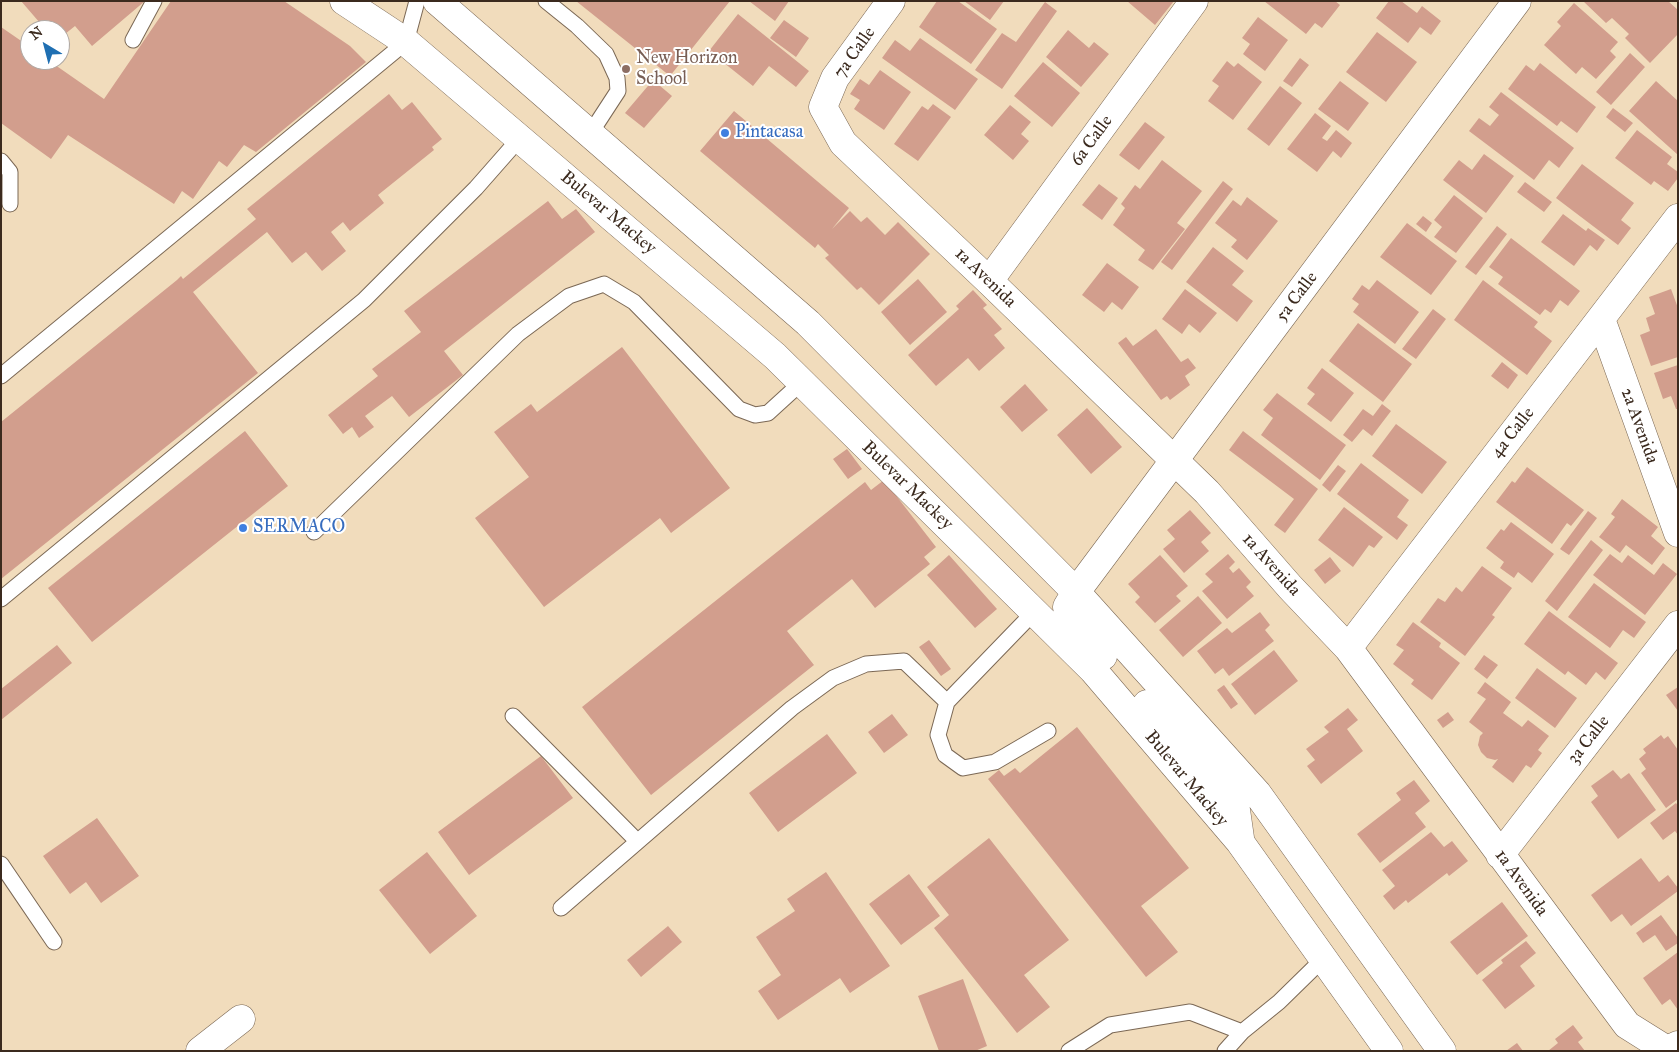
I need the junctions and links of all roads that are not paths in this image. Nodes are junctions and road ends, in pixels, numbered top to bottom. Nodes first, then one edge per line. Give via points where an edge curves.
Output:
1 (154, 1) edge
2 (344, 1) edge
3 (417, 1) edge
4 (546, 1) edge
5 (891, 1) edge
6 (1194, 1) edge
7 (1517, 1) edge
8 (447, 4) edge
9 (133, 40) dead end
10 (406, 42) junction
11 (823, 108) joint
12 (590, 134) junction
13 (520, 138) junction
14 (1, 161) edge
15 (10, 204) dead end
16 (1678, 218) edge
17 (989, 281) junction
18 (1601, 319) junction
19 (1, 376) edge
20 (802, 382) junction
21 (1175, 460) junction
22 (314, 532) dead end
23 (1678, 533) edge
24 (1076, 592) junction
25 (1, 599) edge
26 (1035, 612) junction
27 (1678, 625) edge
28 (1348, 648) junction
29 (947, 702) junction
30 (513, 716) dead end
31 (1048, 731) dead end
32 (637, 842) junction
33 (1240, 842) junction
34 (1500, 855) junction
35 (1, 864) edge
36 (561, 908) dead end
37 (54, 942) dead end
38 (1323, 959) junction
39 (241, 1019) dead end
40 (1242, 1032) junction
41 (1678, 1045) edge
42 (200, 1051) edge
43 (1069, 1051) edge
44 (1225, 1051) edge
45 (1389, 1051) edge
46 (1442, 1051) edge

1 - 9 lane
2 - 10 street, Bulevar Mackey
3 - 10 lane
4 - 12 lane via 606,54 617,78 618,91
5 - 11 street, 7a Calle via 835,78
6 - 17 street, 6a Calle
7 - 21 street, 5a Calle
8 - 12 street
10 - 13 street, Bulevar Mackey
10 - 19 lane
11 - 17 street, 1a Avenida via 843,143
12 - 24 street via 808,323
13 - 20 street, Bulevar Mackey
13 - 25 lane via 476,188 364,300
14 - 15 lane via 10,172
16 - 18 street, 4a Calle
17 - 21 street, 1a Avenida
18 - 23 street, 2a Avenida
18 - 28 street, 4a Calle
20 - 22 lane via 768,413 755,415 739,409 634,302 604,284 568,296 518,334
20 - 26 street, Bulevar Mackey
21 - 24 street, 5a Calle
21 - 28 street, 1a Avenida
24 - 33 street via 1067,607 1071,619 1226,792 1236,810
24 - 46 street via 1257,793
26 - 29 lane
26 - 33 street, Bulevar Mackey via 1093,670
27 - 34 street, 3a Calle
28 - 34 street, 1a Avenida
29 - 31 lane via 938,734 945,755 963,768 995,762
29 - 32 lane via 904,661 866,664 833,678 792,708
30 - 32 lane
32 - 36 lane
33 - 38 street, Bulevar Mackey
34 - 41 street, 1a Avenida via 1627,1025 1667,1050
35 - 37 lane
38 - 40 lane
38 - 45 street, Bulevar Mackey
39 - 42 street
40 - 43 lane via 1190,1012 1110,1024
40 - 44 lane

